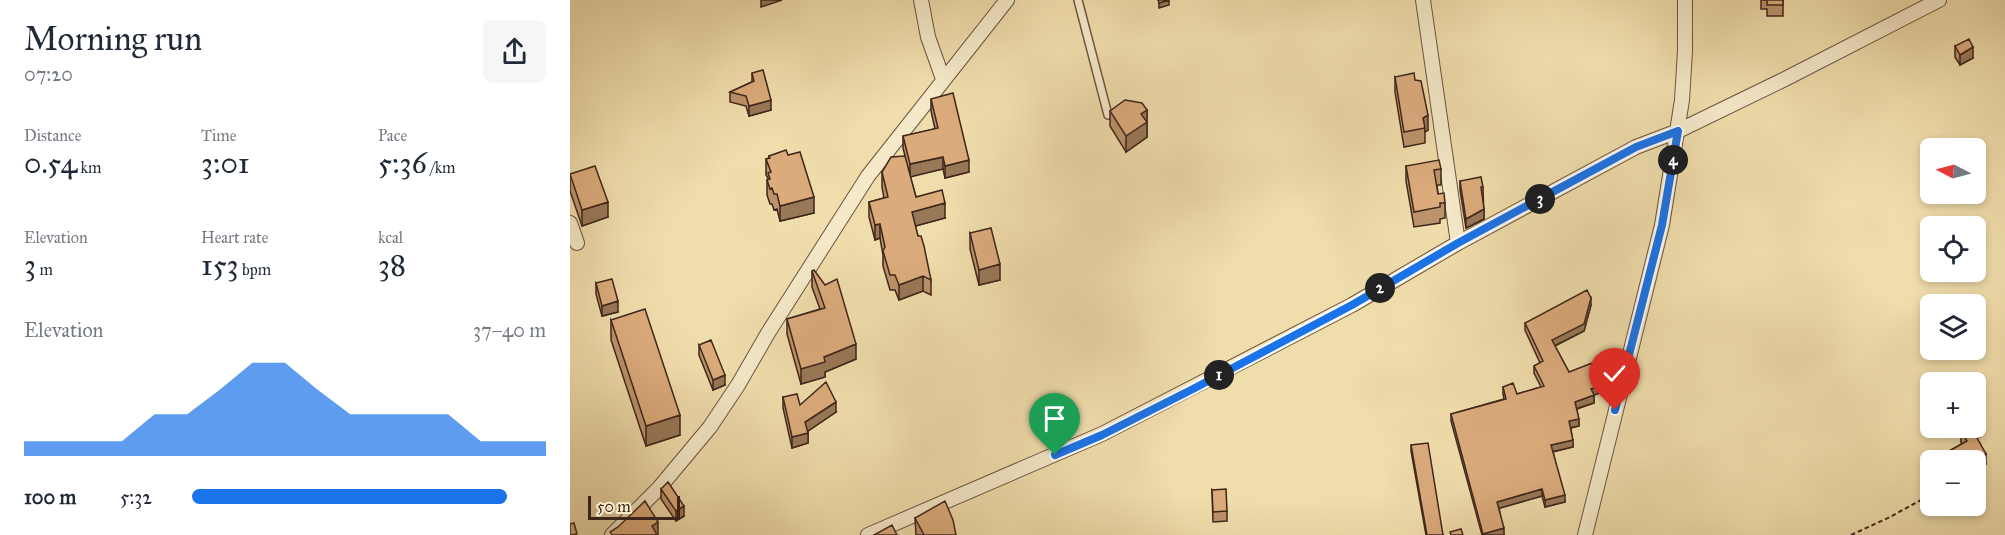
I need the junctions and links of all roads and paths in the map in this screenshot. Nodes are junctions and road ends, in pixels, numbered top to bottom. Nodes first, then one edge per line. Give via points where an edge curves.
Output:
1 (921, 0) edge
2 (1007, 0) edge
3 (1078, 0) edge
4 (1423, 0) edge
5 (1684, 0) edge
6 (1939, 0) edge
7 (943, 79) junction
8 (1108, 116) edge
9 (1678, 131) junction
10 (570, 223) edge
11 (577, 243) dead end
12 (1458, 243) junction
13 (1920, 500) edge
14 (612, 535) edge
15 (868, 535) edge
16 (1585, 535) edge
17 (1851, 535) edge

1 - 7 street via 928,37
2 - 7 street
3 - 8 lane
4 - 12 street
5 - 9 street via 1685,51
6 - 9 street
7 - 14 street via 868,176 710,427 659,488
9 - 12 street via 1636,147
9 - 16 street via 1662,225
10 - 11 street
12 - 15 street via 1352,305 1102,435
13 - 17 path

